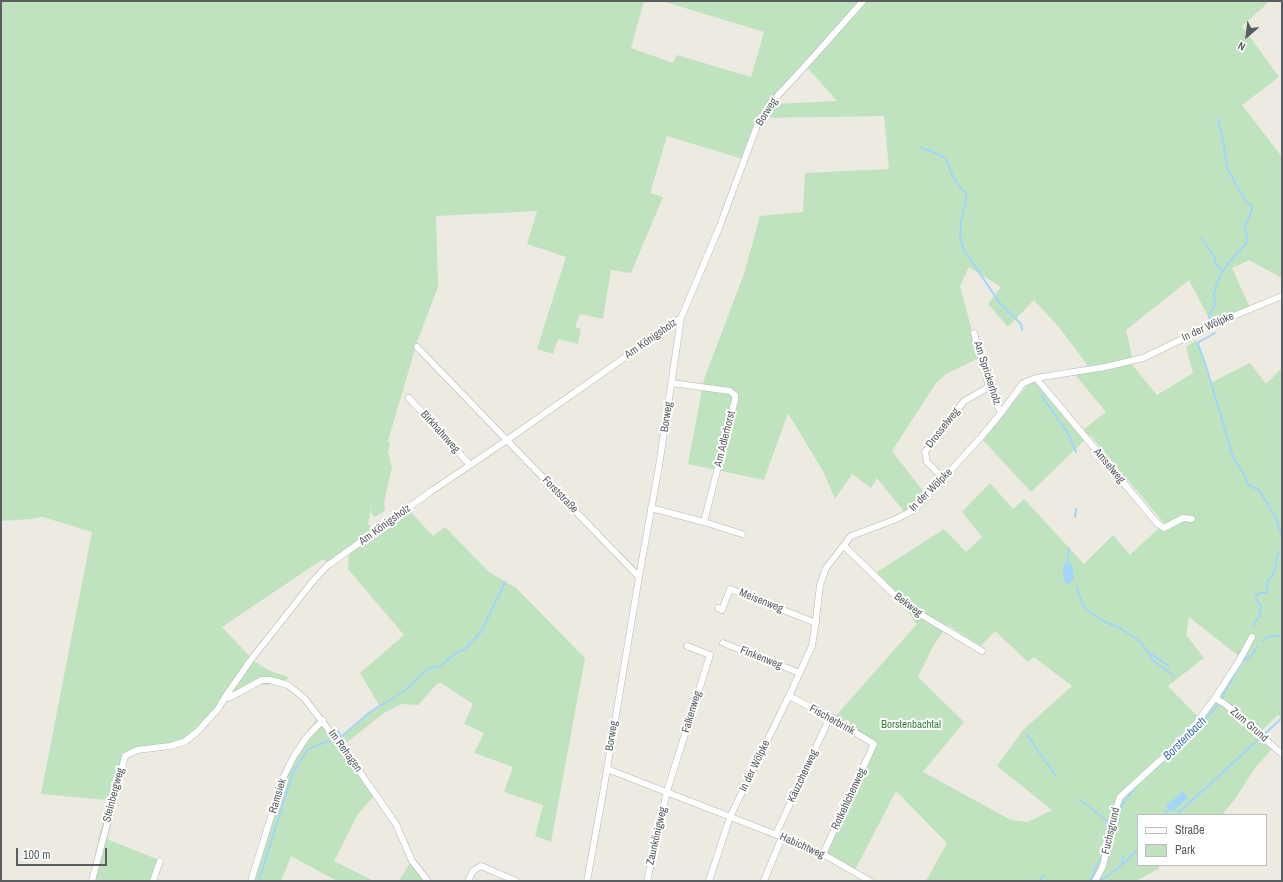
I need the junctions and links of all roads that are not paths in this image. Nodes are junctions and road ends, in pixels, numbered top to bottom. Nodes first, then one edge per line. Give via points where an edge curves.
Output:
1 (863, 1) edge
2 (1282, 296) edge
3 (681, 318) junction
4 (974, 333) dead end
5 (417, 347) dead end
6 (1036, 378) junction
7 (672, 383) junction
8 (989, 387) junction
9 (409, 398) dead end
10 (1001, 413) junction
11 (507, 440) junction
12 (470, 465) junction
13 (944, 478) junction
14 (651, 508) junction
15 (1192, 519) dead end
16 (704, 522) junction
17 (742, 534) dead end
18 (844, 546) junction
19 (639, 576) junction
20 (718, 608) dead end
21 (816, 623) junction
22 (1252, 637) dead end
23 (722, 643) dead end
24 (687, 646) dead end
25 (982, 651) dead end
26 (800, 673) junction
27 (789, 696) junction
28 (225, 697) junction
29 (1216, 698) junction
30 (830, 718) junction
31 (323, 720) junction
32 (874, 744) joint
33 (1282, 754) edge
34 (125, 756) joint
35 (607, 769) junction
36 (667, 791) junction
37 (730, 816) junction
38 (779, 836) junction
39 (823, 854) junction
40 (160, 861) dead end
41 (92, 881) edge
42 (153, 881) edge
43 (251, 881) edge
44 (428, 881) edge
45 (468, 881) edge
46 (516, 881) edge
47 (587, 881) edge
48 (647, 881) edge
49 (709, 881) edge
50 (764, 881) edge
51 (870, 881) edge
52 (1094, 881) edge

1 - 3 street, Borweg via 768,106
2 - 6 street, In der Wölpke via 1214,324 1143,358
3 - 7 street, Borweg
3 - 11 street, Am Königsholz
4 - 8 street, Am Sprickerholz
5 - 11 street, Forststraße
6 - 10 street, In der Wölpke via 1023,383
6 - 15 street, Amselweg via 1157,523 1164,528 1183,518
7 - 14 street, Borweg
7 - 16 street, Am Adlerhorst via 730,390 736,400
8 - 10 street, Am Sprickerholz
8 - 13 street, Drosselweg via 964,401 924,452 927,462
9 - 12 street, Birkhahnweg
10 - 13 street, In der Wölpke
11 - 12 street, Am Königsholz
11 - 19 street, Forststraße
12 - 28 street, Am Königsholz via 327,566 250,661
13 - 18 street, In der Wölpke via 927,498 908,513 851,536
14 - 16 street
14 - 19 street, Borweg
16 - 17 street
18 - 21 street, In der Wölpke via 823,574
18 - 25 street, Bekweg via 905,605
19 - 35 street, Borweg
20 - 21 street, Meisenweg via 722,610 730,589
21 - 26 street, In der Wölpke via 812,646
22 - 29 street, Fuchsgrund
23 - 26 street, Finkenweg
24 - 36 street, Falkenweg via 710,655
26 - 27 street, In der Wölpke
27 - 30 street, Fischerbrink
27 - 37 street, In der Wölpke
28 - 31 street, Im Rehagen via 238,694 262,680 270,680 288,685 304,698
28 - 34 street, Am Königsholz via 218,709 184,742 137,750
29 - 33 street, Zum Grund
29 - 52 street, Fuchsgrund via 1177,745 1120,797 1103,866
30 - 32 street, Fischerbrink
30 - 38 street, Käuzchenweg
31 - 43 street, Ramsiek via 306,738 283,778
31 - 44 street, Im Rehagen via 396,824 412,860
32 - 39 street, Rotkehlchenweg
34 - 41 street, Steinbergweg
35 - 36 street
35 - 47 street, Borweg
36 - 37 street
36 - 48 street, Zaunkönigweg
37 - 38 street, Habichtweg
37 - 49 street, In der Wölpke
38 - 39 street, Habichtweg
38 - 50 street, Käuzchenweg
39 - 51 street, Habichtweg
40 - 42 street
45 - 46 street via 473,871 481,866

